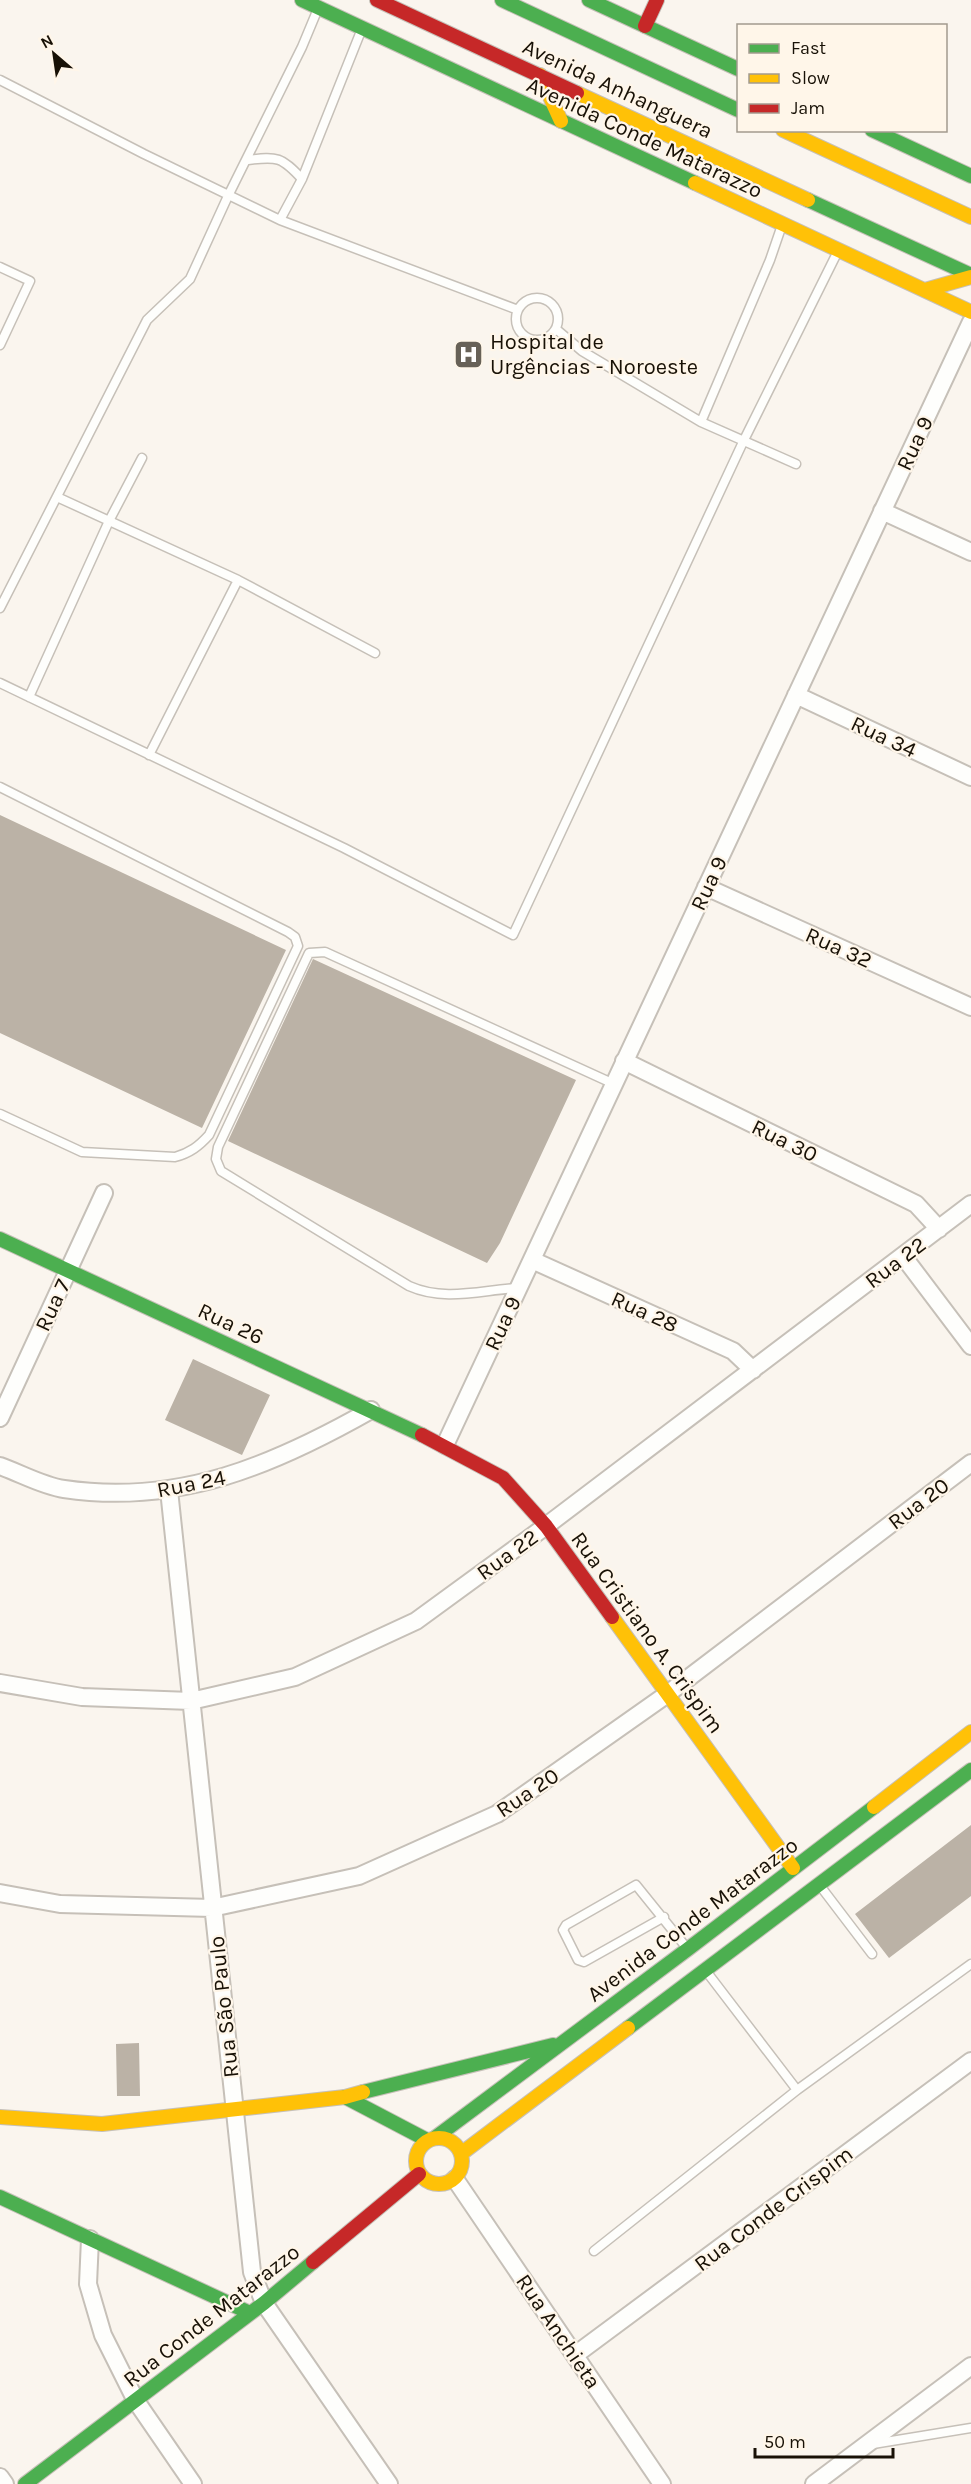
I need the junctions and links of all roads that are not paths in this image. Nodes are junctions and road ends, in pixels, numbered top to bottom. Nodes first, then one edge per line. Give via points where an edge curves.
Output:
1 (302, 0) edge
2 (377, 0) edge
3 (502, 0) edge
4 (589, 0) edge
5 (657, 0) edge
6 (609, 4) edge
7 (318, 7) junction
8 (645, 26) junction
9 (362, 28) junction
10 (737, 69) edge
11 (540, 75) junction
12 (0, 80) edge
13 (737, 110) edge
14 (561, 121) junction
15 (876, 132) edge
16 (802, 136) edge
17 (248, 160) junction
18 (971, 176) edge
19 (302, 179) junction
20 (228, 196) junction
21 (971, 217) edge
22 (280, 220) junction
23 (782, 224) junction
24 (839, 250) junction
25 (0, 267) edge
26 (971, 276) edge
27 (925, 290) junction
28 (518, 310) junction
29 (971, 312) edge
30 (971, 322) edge
31 (556, 329) junction
32 (0, 345) edge
33 (701, 422) junction
34 (743, 441) junction
35 (142, 458) dead end
36 (796, 464) dead end
37 (57, 497) junction
38 (882, 511) junction
39 (109, 521) junction
40 (971, 552) edge
41 (238, 580) junction
42 (0, 608) edge
43 (375, 653) dead end
44 (0, 683) edge
45 (796, 695) junction
46 (29, 697) junction
47 (149, 755) junction
48 (971, 777) edge
49 (0, 787) edge
50 (706, 887) junction
51 (971, 1007) edge
52 (624, 1061) junction
53 (614, 1084) junction
54 (0, 1114) edge
55 (104, 1194) dead end
56 (971, 1204) edge
57 (939, 1229) junction
58 (0, 1239) edge
59 (903, 1256) junction
60 (532, 1260) junction
61 (67, 1271) junction
62 (519, 1288) junction
63 (971, 1346) edge
64 (753, 1370) junction
65 (371, 1410) junction
66 (0, 1418) edge
67 (445, 1445) junction
68 (971, 1463) edge
69 (0, 1466) edge
70 (169, 1490) junction
71 (546, 1527) junction
72 (0, 1683) edge
73 (666, 1695) junction
74 (191, 1701) junction
75 (971, 1732) edge
76 (971, 1770) edge
77 (793, 1868) junction
78 (818, 1884) junction
79 (0, 1893) edge
80 (212, 1908) junction
81 (664, 1917) junction
82 (688, 1949) junction
83 (872, 1954) dead end
84 (971, 1964) edge
85 (705, 1969) junction
86 (565, 2042) junction
87 (968, 2068) edge
88 (796, 2090) junction
89 (345, 2097) junction
90 (233, 2110) junction
91 (0, 2116) edge
92 (431, 2139) junction
93 (462, 2153) junction
94 (419, 2174) junction
95 (455, 2179) junction
96 (0, 2197) edge
97 (90, 2239) junction
98 (594, 2251) dead end
99 (264, 2303) junction
100 (250, 2313) junction
101 (575, 2355) junction
102 (971, 2366) edge
103 (136, 2401) junction
104 (971, 2428) edge
105 (867, 2445) junction
106 (0, 2476) edge
107 (5, 2484) edge
108 (25, 2484) edge
109 (193, 2484) edge
110 (389, 2484) edge
111 (662, 2484) edge
112 (814, 2484) edge

1 - 7 main road, Avenida Conde Matarazzo
2 - 11 main road, Avenida Anhanguera
3 - 13 main road, Avenida Anhanguera
4 - 6 main road
5 - 8 main road
6 - 8 main road
7 - 9 main road, Avenida Conde Matarazzo
7 - 17 lane
8 - 10 main road
9 - 14 main road, Avenida Conde Matarazzo
9 - 19 lane
11 - 14 main road
11 - 26 main road, Avenida Anhanguera
12 - 20 lane
14 - 23 main road, Avenida Conde Matarazzo
15 - 18 main road
16 - 21 main road
17 - 19 lane via 272,157 286,162
17 - 20 lane
19 - 22 lane
20 - 22 lane
20 - 37 lane via 190,279 147,320
22 - 28 lane
23 - 24 main road, Avenida Conde Matarazzo
23 - 33 lane
24 - 27 main road, Avenida Conde Matarazzo
24 - 34 lane
25 - 32 lane via 30,281
26 - 27 main road
27 - 29 main road, Avenida Conde Matarazzo
28 - 31 lane via 516,325 525,336 539,340
28 - 31 lane via 528,300 549,301 557,313
30 - 38 street, Rua 9
31 - 33 lane via 582,351
33 - 34 lane
34 - 36 lane
34 - 47 lane via 513,935 344,848
35 - 39 lane
37 - 39 lane
37 - 42 lane
38 - 40 street
38 - 45 street, Rua 9
39 - 41 lane
39 - 46 lane
41 - 43 lane
41 - 47 lane
44 - 46 lane
45 - 48 street, Rua 34
45 - 50 street, Rua 9
46 - 47 lane
49 - 54 lane via 288,932 298,946 209,1135 187,1154 175,1157 82,1152
50 - 51 street, Rua 32
50 - 52 street, Rua 9
52 - 53 street, Rua 9
52 - 57 street, Rua 30 via 916,1204
53 - 60 street, Rua 9
53 - 62 lane via 319,951 309,953 233,1115 216,1153 221,1171 410,1286 438,1295
55 - 61 street, Rua 7
56 - 57 street, Rua 22
57 - 59 street, Rua 22
58 - 61 main road, Rua 26
59 - 63 street
59 - 64 street, Rua 22
60 - 62 street, Rua 9
60 - 64 street, Rua 28 via 733,1351
61 - 65 main road, Rua 26
61 - 66 street, Rua 7
62 - 67 street, Rua 9
64 - 71 street, Rua 22
65 - 67 main road, Rua 26
65 - 70 street, Rua 24 via 313,1443 225,1478
67 - 71 main road, Rua Cristiano A. Crispim via 503,1478
68 - 73 street, Rua 20
69 - 70 street, Rua 24 via 63,1489
70 - 74 street, Rua São Paulo
71 - 73 main road, Rua Cristiano A. Crispim
71 - 74 street, Rua 22 via 416,1621 295,1677
72 - 74 street, Rua 22 via 82,1697
73 - 77 main road, Rua Cristiano A. Crispim
73 - 80 street, Rua 20 via 497,1814 359,1876
74 - 80 street, Rua São Paulo
75 - 77 main road, Avenida Conde Matarazzo
76 - 78 main road
77 - 82 main road, Avenida Conde Matarazzo
78 - 83 lane
78 - 85 main road
79 - 80 street, Rua 20 via 60,1905
80 - 90 street, Rua São Paulo
81 - 81 lane via 587,1962 578,1960 563,1930 634,1885
81 - 82 lane
82 - 85 main road
82 - 86 main road, Avenida Conde Matarazzo
84 - 88 lane
85 - 88 lane
85 - 93 main road
86 - 89 main road
86 - 92 main road, Avenida Conde Matarazzo
87 - 101 street, Rua Conde Crispim
88 - 98 lane
89 - 90 main road
89 - 92 main road
90 - 91 main road via 102,2124
90 - 99 street, Rua São Paulo via 252,2272
92 - 93 main road via 455,2143
92 - 94 main road via 418,2149 415,2161
93 - 95 main road
94 - 95 main road via 439,2185
94 - 99 main road, Rua Conde Matarazzo
95 - 101 street, Rua Anchieta
96 - 97 main road
97 - 100 main road
97 - 103 street via 88,2284 103,2335
99 - 100 main road, Rua Conde Matarazzo
99 - 110 street, Rua São Paulo
100 - 103 main road, Rua Conde Matarazzo
101 - 111 street, Rua Anchieta
102 - 105 street
103 - 108 main road, Rua Conde Matarazzo
103 - 109 street
104 - 105 lane
105 - 112 street
106 - 107 street

